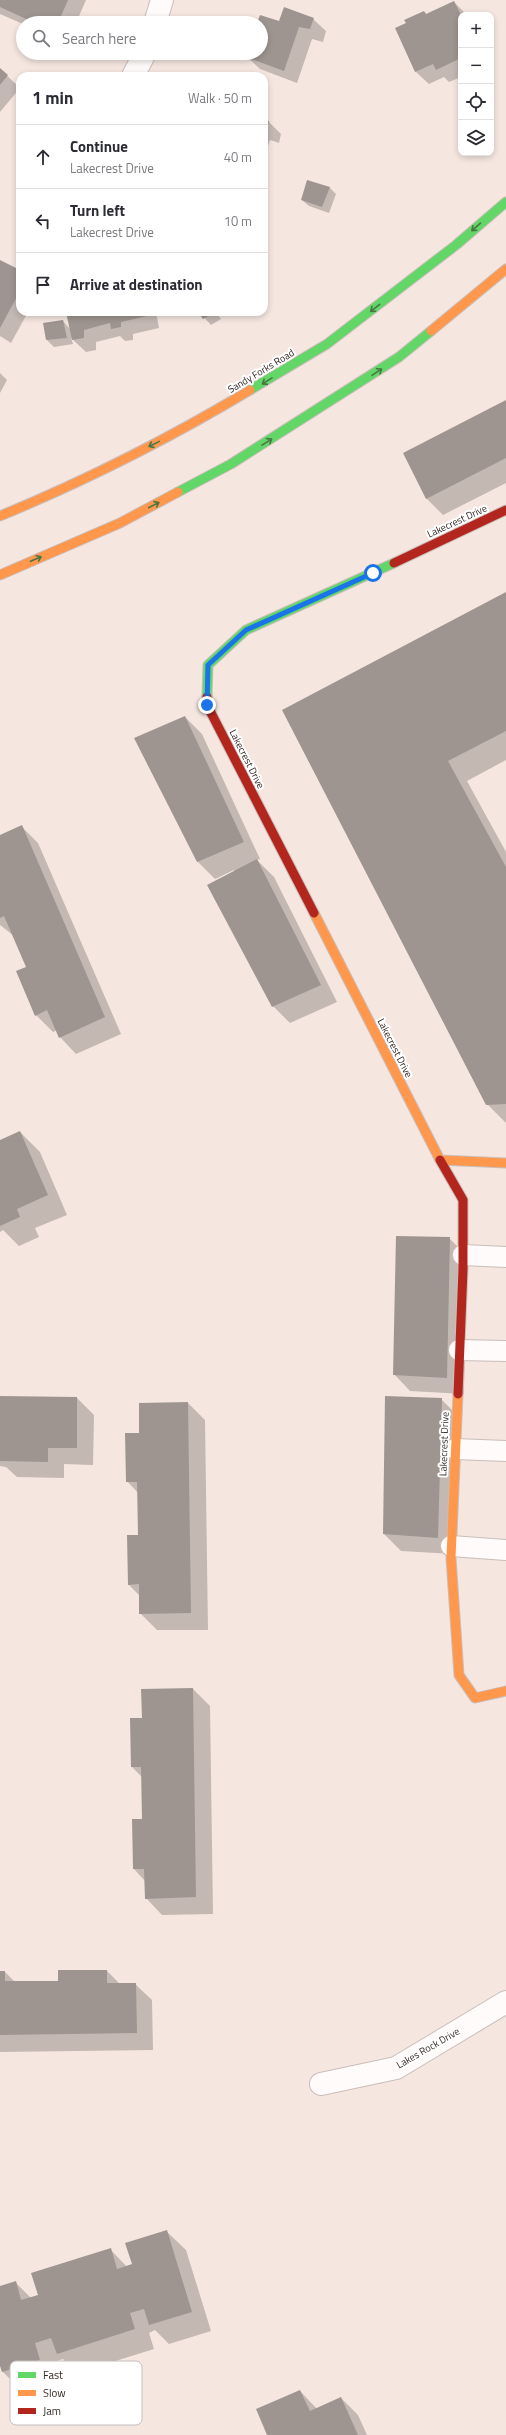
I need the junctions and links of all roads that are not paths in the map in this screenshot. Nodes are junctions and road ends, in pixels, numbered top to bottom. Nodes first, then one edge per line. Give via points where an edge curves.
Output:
1 (162, 0) edge
2 (157, 16) edge
3 (141, 60) edge
4 (134, 72) edge
5 (506, 202) edge
6 (506, 270) edge
7 (506, 510) edge
8 (0, 516) edge
9 (0, 575) edge
10 (440, 1160) junction
11 (506, 1162) edge
12 (463, 1256) junction
13 (506, 1257) edge
14 (459, 1350) junction
15 (506, 1351) edge
16 (455, 1449) junction
17 (506, 1451) edge
18 (451, 1546) junction
19 (506, 1550) edge
20 (506, 1691) edge
21 (506, 2002) edge
22 (322, 2084) dead end

1 - 2 street
3 - 4 street
5 -> 8 street, Sandy Forks Road via 456,245 327,344 185,429 60,491
9 -> 6 street via 120,523 231,464 399,357
7 - 10 street, Lakecrest Drive via 246,630 208,665 207,705
10 - 11 street
10 - 12 street, Lakecrest Drive via 463,1200
12 - 13 lane
12 - 14 street, Lakecrest Drive
14 - 15 lane
14 - 16 street, Lakecrest Drive
16 - 17 lane
16 - 18 street, Lakecrest Drive
18 - 19 lane
18 - 20 street, Lakecrest Drive via 459,1675 475,1698
21 - 22 street, Lakes Rock Drive via 396,2068

